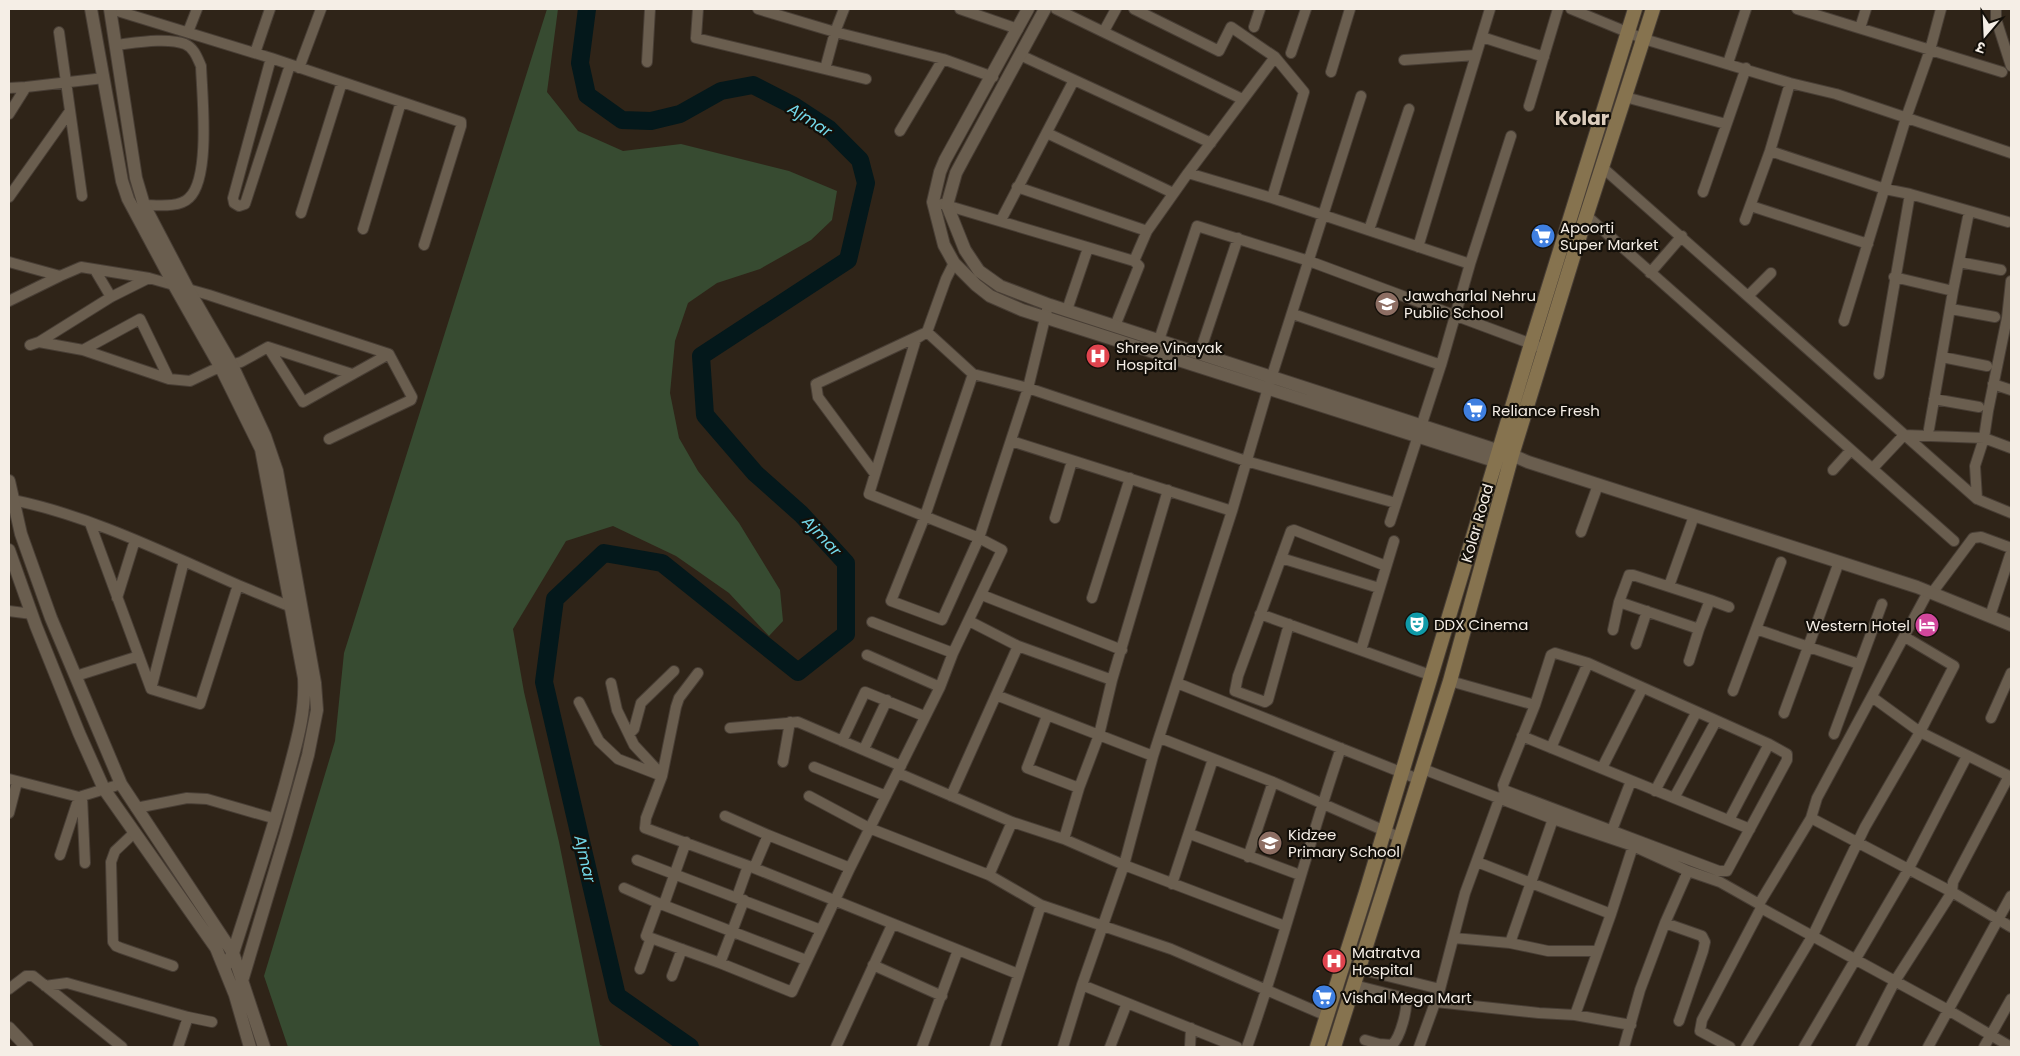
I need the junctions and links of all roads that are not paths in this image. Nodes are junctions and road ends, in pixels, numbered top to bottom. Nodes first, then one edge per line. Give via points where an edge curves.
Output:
1 (91, 9) edge
2 (110, 9) edge
3 (197, 9) edge
4 (270, 9) edge
5 (321, 9) edge
6 (650, 9) edge
7 (698, 9) edge
8 (758, 9) edge
9 (844, 9) edge
10 (964, 9) edge
11 (1028, 9) edge
12 (1045, 9) edge
13 (1056, 9) edge
14 (1116, 9) edge
15 (1134, 9) edge
16 (1260, 9) edge
17 (1306, 9) edge
18 (1350, 9) edge
19 (1490, 9) edge
20 (1558, 9) edge
21 (1571, 9) edge
22 (1635, 9) edge
23 (1653, 9) edge
24 (1746, 9) edge
25 (1801, 9) edge
26 (1866, 9) edge
27 (1941, 9) edge
28 (1996, 9) edge
29 (789, 13) edge
30 (1254, 27) dead end
31 (1860, 28) junction
32 (1018, 29) junction
33 (1104, 31) junction
34 (1628, 31) junction
35 (59, 32) dead end
36 (188, 32) junction
37 (835, 32) junction
38 (1482, 37) junction
39 (1644, 38) junction
40 (115, 45) junction
41 (1930, 50) junction
42 (255, 53) junction
43 (1291, 53) dead end
44 (1020, 55) junction
45 (1476, 55) junction
46 (1275, 57) junction
47 (1544, 57) junction
48 (271, 58) junction
49 (943, 59) junction
50 (1404, 60) dead end
51 (647, 62) dead end
52 (1728, 63) junction
53 (2011, 63) edge
54 (294, 66) junction
55 (1746, 68) junction
56 (826, 69) junction
57 (1331, 72) dead end
58 (2002, 72) dead end
59 (992, 76) junction
60 (104, 78) junction
61 (866, 79) dead end
62 (1074, 80) junction
63 (66, 82) junction
64 (342, 82) junction
65 (1790, 83) junction
66 (26, 87) junction
67 (9, 88) edge
68 (122, 94) junction
69 (1361, 96) dead end
70 (108, 97) junction
71 (1625, 97) junction
72 (1242, 99) junction
73 (401, 102) junction
74 (1529, 106) dead end
75 (1409, 109) dead end
76 (70, 111) junction
77 (9, 114) edge
78 (1906, 118) junction
79 (1726, 124) junction
80 (900, 131) dead end
81 (1047, 133) junction
82 (1511, 136) dead end
83 (1211, 143) junction
84 (1770, 151) junction
85 (2011, 152) edge
86 (1603, 168) junction
87 (1188, 173) junction
88 (1017, 187) junction
89 (1885, 189) junction
90 (1703, 192) dead end
91 (1173, 193) junction
92 (1910, 194) junction
93 (82, 196) dead end
94 (9, 197) edge
95 (1272, 198) junction
96 (933, 202) junction
97 (144, 205) junction
98 (947, 205) junction
99 (1751, 206) junction
100 (1970, 212) junction
101 (302, 213) dead end
102 (1587, 216) junction
103 (1324, 217) junction
104 (1001, 220) junction
105 (1745, 220) dead end
106 (2008, 222) dead end
107 (363, 229) dead end
108 (1369, 230) junction
109 (1147, 231) junction
110 (1682, 236) junction
111 (1238, 238) junction
112 (1868, 244) junction
113 (424, 245) dead end
114 (1418, 247) junction
115 (1088, 248) junction
116 (1134, 261) junction
117 (1309, 261) junction
118 (9, 262) edge
119 (1959, 262) junction
120 (954, 263) junction
121 (1470, 264) junction
122 (95, 270) junction
123 (2001, 270) dead end
124 (1650, 273) junction
125 (1771, 273) dead end
126 (60, 276) junction
127 (1894, 277) junction
128 (149, 278) junction
129 (2011, 281) edge
130 (174, 285) junction
131 (188, 289) junction
132 (1953, 291) junction
133 (1748, 296) junction
134 (10, 297) edge
135 (111, 297) junction
136 (1050, 305) junction
137 (1951, 308) junction
138 (1067, 310) junction
139 (1293, 314) junction
140 (1455, 316) junction
141 (1045, 317) junction
142 (1995, 317) dead end
143 (2009, 319) edge
144 (1844, 322) dead end
145 (1115, 326) junction
146 (927, 332) junction
147 (1159, 340) junction
148 (1531, 344) junction
149 (268, 347) junction
150 (1545, 349) junction
151 (83, 350) junction
152 (1200, 352) junction
153 (389, 354) junction
154 (1942, 357) junction
155 (1441, 365) junction
156 (227, 366) junction
157 (1987, 366) dead end
158 (352, 374) junction
159 (972, 374) junction
160 (1879, 374) dead end
161 (170, 378) junction
162 (1270, 382) junction
163 (1993, 384) junction
164 (1028, 388) junction
165 (2011, 390) edge
166 (1934, 399) junction
167 (1979, 407) dead end
168 (1929, 429) dead end
169 (1419, 431) junction
170 (1904, 435) junction
171 (1984, 438) junction
172 (329, 439) dead end
173 (1011, 441) junction
174 (2011, 448) edge
175 (1851, 450) junction
176 (1504, 458) junction
177 (1246, 461) junction
178 (1072, 462) junction
179 (1873, 468) junction
180 (1833, 470) dead end
181 (875, 474) junction
182 (1130, 478) junction
183 (9, 481) edge
184 (1598, 485) junction
185 (1168, 490) junction
186 (1977, 499) junction
187 (13, 500) junction
188 (1396, 502) junction
189 (1232, 511) junction
190 (2011, 513) edge
191 (925, 516) junction
192 (1694, 516) junction
193 (1055, 518) dead end
194 (1390, 522) dead end
195 (90, 523) junction
196 (1582, 532) dead end
197 (979, 538) junction
198 (135, 540) junction
199 (1394, 541) dead end
200 (1954, 541) dead end
201 (2011, 548) edge
202 (9, 550) edge
203 (2011, 552) edge
204 (1281, 558) junction
205 (184, 562) junction
206 (1781, 562) dead end
207 (1839, 562) junction
208 (1386, 566) junction
209 (238, 585) junction
210 (1669, 586) junction
211 (1379, 588) junction
212 (1930, 592) junction
213 (982, 595) junction
214 (117, 598) junction
215 (1092, 598) dead end
216 (1710, 600) junction
217 (1620, 602) junction
218 (1882, 604) dead end
219 (1729, 606) dead end
220 (290, 607) junction
221 (9, 611) edge
222 (1647, 611) junction
223 (32, 614) junction
224 (1260, 614) junction
225 (1990, 616) junction
226 (969, 621) junction
227 (872, 622) dead end
228 (1289, 624) junction
229 (2011, 625) edge
230 (1699, 629) junction
231 (1756, 629) junction
232 (1613, 630) dead end
233 (1905, 637) junction
234 (1636, 644) dead end
235 (1018, 646) junction
236 (1808, 647) junction
237 (1122, 650) junction
238 (1361, 650) junction
239 (953, 653) junction
240 (867, 655) dead end
241 (139, 656) junction
242 (1688, 661) dead end
243 (1588, 663) junction
244 (1859, 664) junction
245 (674, 671) dead end
246 (698, 673) dead end
247 (2011, 673) edge
248 (1430, 675) junction
249 (76, 676) junction
250 (1112, 680) junction
251 (1450, 681) junction
252 (611, 683) dead end
253 (1177, 683) junction
254 (940, 687) junction
255 (152, 688) junction
256 (1642, 689) junction
257 (1733, 692) dead end
258 (2007, 693) edge
259 (996, 695) junction
260 (1872, 697) junction
261 (887, 700) junction
262 (579, 702) dead end
263 (1535, 705) junction
264 (1696, 713) junction
265 (1784, 713) dead end
266 (924, 716) junction
267 (1047, 716) junction
268 (1990, 718) dead end
269 (1716, 721) junction
270 (790, 722) junction
271 (730, 728) dead end
272 (1920, 732) junction
273 (628, 734) junction
274 (1834, 734) dead end
275 (1099, 735) junction
276 (1522, 736) junction
277 (1160, 738) junction
278 (842, 741) junction
279 (1769, 744) junction
280 (1341, 748) junction
281 (1552, 748) junction
282 (864, 749) junction
283 (1153, 756) junction
284 (1968, 756) junction
285 (1213, 759) junction
286 (783, 762) dead end
287 (814, 767) dead end
288 (1602, 768) junction
289 (900, 770) junction
290 (1401, 772) junction
291 (1420, 774) junction
292 (662, 776) junction
293 (2010, 777) edge
294 (13, 780) edge
295 (1631, 781) junction
296 (1273, 782) junction
297 (121, 784) junction
298 (1079, 788) junction
299 (104, 789) junction
300 (1655, 791) junction
301 (80, 796) junction
302 (809, 796) dead end
303 (886, 796) junction
304 (951, 796) junction
305 (1500, 797) junction
306 (1674, 798) junction
307 (1322, 803) junction
308 (136, 808) junction
309 (9, 813) edge
310 (724, 816) dead end
311 (1811, 818) junction
312 (276, 819) junction
313 (1553, 819) junction
314 (1729, 820) junction
315 (1012, 822) junction
316 (869, 828) junction
317 (1750, 829) junction
318 (1385, 830) junction
319 (1612, 830) junction
320 (135, 832) junction
321 (1190, 834) junction
322 (768, 835) junction
323 (1401, 838) junction
324 (1064, 839) junction
325 (686, 842) junction
326 (1859, 842) junction
327 (1634, 846) junction
328 (60, 856) dead end
329 (1248, 857) junction
330 (637, 860) dead end
331 (1477, 862) junction
332 (85, 863) dead end
333 (1124, 865) junction
334 (751, 867) junction
335 (850, 868) junction
336 (1688, 870) junction
337 (1908, 870) junction
338 (674, 874) junction
339 (989, 875) junction
340 (1300, 875) junction
341 (1531, 882) junction
342 (1172, 884) junction
343 (624, 888) dead end
344 (1952, 892) junction
345 (2011, 896) edge
346 (740, 898) junction
347 (835, 900) junction
348 (661, 903) junction
349 (1041, 905) junction
350 (1760, 906) junction
351 (1611, 914) junction
352 (1998, 920) junction
353 (1665, 923) junction
354 (892, 925) junction
355 (1285, 926) junction
356 (1103, 927) junction
357 (2011, 928) edge
358 (732, 930) junction
359 (821, 930) junction
360 (1812, 935) junction
361 (651, 938) junction
362 (1454, 938) junction
363 (1510, 943) junction
364 (682, 949) junction
365 (958, 950) junction
366 (1597, 952) junction
367 (232, 953) junction
368 (806, 960) junction
369 (1856, 960) junction
370 (720, 963) junction
371 (873, 965) junction
372 (173, 966) dead end
373 (225, 967) junction
374 (640, 969) dead end
375 (1359, 969) junction
376 (1018, 974) junction
377 (672, 976) dead end
378 (242, 980) junction
379 (1895, 981) junction
380 (1082, 984) junction
381 (1354, 985) junction
382 (45, 986) junction
383 (9, 989) edge
384 (1440, 989) junction
385 (1267, 991) junction
386 (235, 995) junction
387 (942, 996) junction
388 (2011, 999) edge
389 (1127, 1002) junction
390 (1436, 1002) junction
391 (1948, 1010) junction
392 (1574, 1015) junction
393 (1327, 1016) junction
394 (188, 1017) junction
395 (1679, 1021) dead end
396 (212, 1022) dead end
397 (1631, 1025) junction
398 (9, 1028) edge
399 (1191, 1028) junction
400 (1990, 1035) junction
401 (1365, 1040) dead end
402 (27, 1047) edge
403 (122, 1047) edge
404 (178, 1047) edge
405 (250, 1047) edge
406 (264, 1047) edge
407 (836, 1047) edge
408 (922, 1047) edge
409 (995, 1047) edge
410 (1063, 1047) edge
411 (1110, 1047) edge
412 (1190, 1047) edge
413 (1237, 1047) edge
414 (1247, 1047) edge
415 (1317, 1047) edge
416 (1334, 1047) edge
417 (1419, 1047) edge
418 (1624, 1047) edge
419 (1730, 1047) edge
420 (1746, 1047) edge
421 (1804, 1047) edge
422 (1861, 1047) edge
423 (1928, 1047) edge
424 (1984, 1047) edge
425 (2011, 1047) edge

1 - 60 street
2 - 36 street
2 - 40 street
3 - 36 street
4 - 42 street
5 - 54 street
6 - 51 street
7 - 56 street via 696,38
8 - 29 street
9 - 37 street
10 - 32 street
11 - 32 street
12 - 44 street
13 - 33 street
14 - 33 street
15 - 46 street via 1219,52 1231,27
16 - 30 street
17 - 43 street
18 - 57 street
19 - 38 street
20 - 47 street
21 - 34 street
22 - 34 main road, Kolar Road
23 - 39 main road, Kolar Road
24 - 52 street
25 - 31 street
26 - 31 street
27 - 41 street
28 - 53 street via 1996,19
29 - 37 street
31 - 41 street
32 - 59 street
33 - 72 street
34 - 39 street
34 - 148 main road, Kolar Road
35 - 63 street
36 - 42 street
37 - 49 street
37 - 56 street
38 - 45 street
38 - 47 street
39 - 52 street
39 - 71 main road, Kolar Road
40 - 68 street
40 - 97 street via 172,41 186,44 196,53 201,66 203,154 197,188 188,200 170,205
41 - 58 street
41 - 78 street
42 - 48 street
44 - 62 street
44 - 98 street via 956,173
45 - 50 street
45 - 114 street
46 - 72 street
46 - 95 street via 1304,92
47 - 74 street
48 - 54 street
48 - 54 street via 233,198 239,206 245,204
49 - 59 street
49 - 80 street
52 - 55 street
54 - 64 street
55 - 65 street
55 - 79 street
56 - 61 street
59 - 96 street via 945,160
60 - 63 street
60 - 70 street
62 - 81 street
62 - 83 street
63 - 66 street
63 - 76 street
64 - 73 street
64 - 101 street
65 - 78 street via 1836,94
65 - 84 street
66 - 67 street
66 - 77 street
68 - 70 street
68 - 97 street via 136,178
69 - 103 street
70 - 130 street via 122,181
71 - 79 street
71 - 86 main road, Kolar Road
72 - 83 street
73 - 107 street
73 - 113 street via 461,122
75 - 108 street
76 - 93 street
76 - 94 street
78 - 85 street
78 - 89 street
79 - 90 street
81 - 88 street
81 - 91 street
82 - 121 street
83 - 87 street
84 - 89 street
84 - 99 street
86 - 102 main road, Kolar Road
86 - 110 street
87 - 91 street
87 - 95 street
88 - 104 street
88 - 109 street
89 - 92 street
89 - 112 street
91 - 109 street
92 - 100 street
92 - 127 street
95 - 103 street
96 - 98 street
96 - 120 street via 944,245
97 - 131 street
98 - 104 street
98 - 136 street via 965,250 979,270 1000,286
99 - 105 street
99 - 112 street
100 - 106 street
100 - 119 street
102 - 124 street
102 - 150 main road, Kolar Road
103 - 108 street
103 - 117 street
104 - 115 street
108 - 114 street
109 - 116 street
110 - 124 street
110 - 133 street
111 - 117 street
111 - 147 street via 1198,226
111 - 152 street
112 - 144 street
114 - 121 street
115 - 116 street
115 - 138 street
116 - 145 street via 1139,266
117 - 139 street
117 - 140 street
118 - 126 street
119 - 123 street
119 - 132 street
120 - 141 street via 990,296
120 - 146 street
121 - 140 street
122 - 126 street via 81,267
122 - 128 street
122 - 135 street
124 - 175 street
125 - 133 street
126 - 134 street
127 - 132 street
127 - 160 street
128 - 130 street
128 - 135 street
129 - 143 street
130 - 131 street
130 - 156 street
131 - 153 street
131 - 156 street
132 - 137 street
133 - 170 street
135 - 151 street via 34,344
136 - 138 street
136 - 141 street
137 - 142 street
137 - 154 street
138 - 145 street
139 - 155 street
139 - 162 street
140 - 148 street
140 - 155 street
141 - 162 street
141 - 164 street
143 - 163 street
145 - 147 street
146 - 159 street
146 - 181 street via 916,339
146 - 181 street via 816,384 818,398
147 - 152 street
148 - 150 street
148 - 176 main road, Kolar Road
149 - 156 street
149 - 158 street
149 - 158 street via 302,402
150 - 176 main road, Kolar Road
151 - 161 street
151 - 161 street via 140,319
152 - 162 street
153 - 158 street
153 - 172 street via 411,400
154 - 157 street
154 - 166 street
155 - 169 street
156 - 161 street via 190,381
156 - 220 street via 261,448
156 - 378 street via 265,436 277,471 317,710 308,755
159 - 164 street
159 - 191 street
162 - 169 street
162 - 177 street
163 - 165 street
163 - 171 street
164 - 173 street
164 - 177 street
166 - 167 street
166 - 168 street
169 - 176 street
169 - 188 street
170 - 171 street
170 - 179 street
170 - 186 street
171 - 174 street
171 - 186 street via 1975,466
173 - 178 street
173 - 197 street
175 - 179 street
175 - 180 street
176 - 184 street via 1528,462
176 - 248 main road, Kolar Road
176 - 251 main road, Kolar Road
177 - 188 street
177 - 189 street
178 - 182 street
178 - 193 street
179 - 200 street
181 - 191 street via 870,494
182 - 185 street
182 - 215 street
183 - 187 street
184 - 192 street
184 - 196 street
185 - 189 street
185 - 237 street
186 - 190 street
187 - 195 street
187 - 249 street via 21,534 44,599
188 - 194 street
189 - 253 street
191 - 197 street
191 - 197 street via 891,601 942,620
192 - 207 street
192 - 210 street
195 - 198 street
195 - 214 street
197 - 213 street via 1002,550
198 - 205 street
198 - 214 street
199 - 208 street
201 - 212 street via 1981,537 1973,538
202 - 223 street
203 - 225 street
204 - 208 street via 1294,530
204 - 211 street
204 - 224 street
205 - 209 street
205 - 255 street
206 - 231 street
207 - 212 street
207 - 236 street
208 - 211 street
209 - 220 street
209 - 255 street via 200,704
210 - 216 street
210 - 217 street via 1629,576
211 - 238 street
212 - 225 street
212 - 233 street
213 - 226 street
213 - 237 street
214 - 241 street
216 - 219 street
216 - 230 street
217 - 222 street
217 - 232 street
218 - 244 street
220 - 312 street via 304,678 305,700 302,723
221 - 223 street
222 - 230 street
222 - 234 street
223 - 299 street
224 - 228 street
224 - 228 street via 1234,690 1255,699 1268,700
225 - 229 street
226 - 235 street
226 - 239 street
227 - 239 street
228 - 238 street
230 - 242 street
231 - 236 street
231 - 257 street
233 - 260 street
233 - 272 street via 1954,666
235 - 250 street
235 - 259 street
236 - 244 street
236 - 265 street
237 - 250 street
238 - 248 street
239 - 254 street
240 - 254 street
241 - 249 street
241 - 255 street
243 - 256 street
243 - 263 street via 1559,653 1551,655
243 - 281 street
244 - 274 street
245 - 273 street via 642,703 634,729
246 - 292 street via 679,698
247 - 258 street
248 - 251 main road
248 - 290 main road, Kolar Road
249 - 297 street
250 - 275 street
251 - 263 street
251 - 291 main road, Kolar Road
252 - 273 street via 617,710
253 - 277 street
253 - 280 street
254 - 266 street
256 - 264 street
256 - 288 street
258 - 268 street
259 - 267 street
259 - 304 street
260 - 272 street
260 - 311 street via 1817,798
261 - 266 street
261 - 278 street via 865,692
261 - 282 street
262 - 292 street via 599,741 618,759
263 - 276 street
264 - 269 street
264 - 300 street
266 - 289 street
267 - 275 street
267 - 298 street via 1027,768
269 - 279 street
269 - 306 street
270 - 271 street
270 - 278 street via 798,722
270 - 286 street
272 - 284 street
272 - 326 street
273 - 292 street
275 - 283 street
275 - 298 street
276 - 281 street
276 - 319 street via 1504,790
277 - 283 street
277 - 285 street
278 - 282 street
279 - 314 street
279 - 317 street via 1787,754 1787,760
280 - 290 street
280 - 307 street
281 - 288 street
282 - 289 street
283 - 333 street
284 - 293 street
284 - 337 street
285 - 296 street
285 - 321 street
287 - 303 street
288 - 295 street
289 - 303 street
289 - 304 street
290 - 291 street
290 - 318 main road, Kolar Road
291 - 305 street
291 - 323 main road, Kolar Road
292 - 325 street via 645,828
293 - 344 street via 1953,882
294 - 301 street
294 - 309 street
295 - 300 street
295 - 319 street
296 - 307 street
296 - 329 street
297 - 299 street
297 - 308 street
298 - 324 street
299 - 301 street
299 - 320 street
300 - 306 street
301 - 328 street
301 - 332 street
302 - 316 street
303 - 316 street
304 - 315 street
305 - 313 street
305 - 331 street
306 - 314 street
307 - 318 street
307 - 340 street
308 - 312 street via 195,797
308 - 367 street
310 - 322 street
311 - 326 street
311 - 350 street
312 - 367 street
313 - 327 street
313 - 341 street
314 - 317 street
315 - 324 street
315 - 339 street
316 - 335 street
316 - 339 street
317 - 319 street via 1724,872
318 - 323 street
318 - 393 main road, Kolar Road
320 - 372 street via 115,852 111,862 113,942 116,946
320 - 373 street via 216,948
321 - 329 street
321 - 342 street
322 - 334 street
322 - 335 street
323 - 375 main road, Kolar Road
324 - 333 street
325 - 334 street
325 - 338 street
326 - 337 street
326 - 360 street
327 - 336 street
327 - 351 street
329 - 340 street
330 - 338 street
331 - 341 street
331 - 362 street via 1465,893
333 - 342 street
333 - 356 street
334 - 346 street
334 - 347 street
335 - 347 street
336 - 350 street via 1720,882
336 - 353 street
337 - 344 street
337 - 369 street
338 - 346 street
338 - 348 street
339 - 349 street
340 - 355 street
341 - 351 street
341 - 363 street
342 - 355 street
343 - 348 street
344 - 352 street
344 - 379 street
345 - 352 street
346 - 358 street
346 - 359 street
347 - 354 street
347 - 359 street
348 - 358 street
348 - 361 street via 646,936
349 - 356 street
349 - 376 street
350 - 360 street
350 - 419 street via 1699,1029
351 - 366 street
352 - 357 street
352 - 391 street
353 - 395 street via 1702,936 1705,942
353 - 397 street via 1640,990
354 - 365 street
354 - 371 street
355 - 385 street
356 - 380 street
356 - 385 street via 1171,949
358 - 368 street
358 - 370 street
359 - 368 street
360 - 369 street
360 - 420 street
361 - 364 street
361 - 374 street
362 - 363 street
362 - 384 street
363 - 366 street via 1548,951
364 - 370 street
364 - 377 street
365 - 376 street
365 - 387 street
366 - 392 street
367 - 373 street
367 - 378 street
368 - 370 street via 792,992
369 - 379 street
369 - 421 street
371 - 387 street
371 - 407 street
373 - 386 street
375 - 381 main road, Kolar Road
375 - 384 street
376 - 409 street
378 - 386 street
378 - 406 street
379 - 391 street
379 - 422 street
380 - 389 street
380 - 410 street
381 - 401 street via 1405,998 1406,1002 1396,1041 1392,1045
381 - 416 main road, Kolar Road
382 - 383 street via 33,976 26,976
382 - 394 street via 66,984
382 - 403 street
384 - 390 street
385 - 393 street
385 - 414 street
386 - 405 street
387 - 408 street
388 - 400 street
389 - 399 street
389 - 411 street
390 - 392 street
390 - 417 street
391 - 400 street
391 - 423 street
392 - 397 street
393 - 415 main road, Kolar Road
394 - 396 street
394 - 404 street
397 - 418 street
398 - 402 street
399 - 412 street
399 - 413 street
400 - 424 street
400 - 425 street

